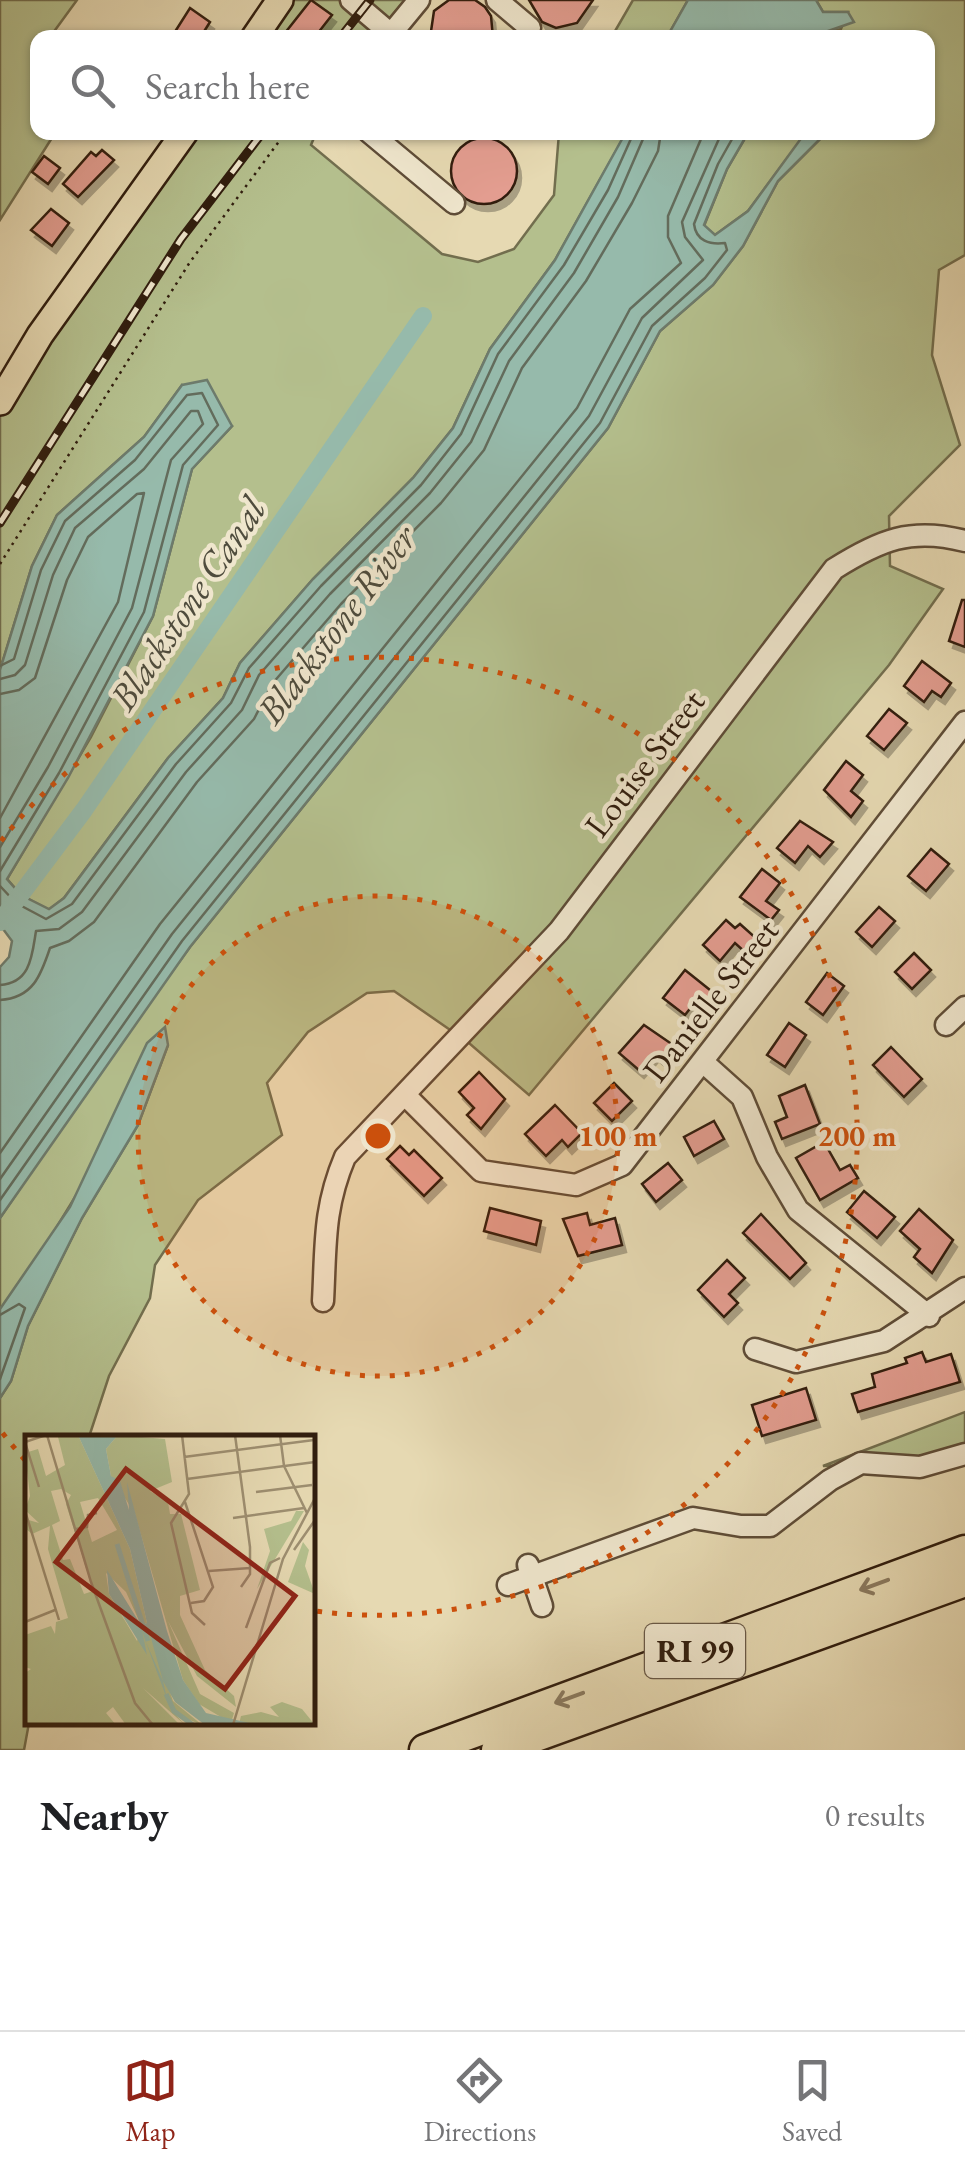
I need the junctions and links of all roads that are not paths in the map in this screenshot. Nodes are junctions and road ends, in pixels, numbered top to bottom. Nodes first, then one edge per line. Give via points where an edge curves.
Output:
1 (280, 0) edge
2 (350, 0) edge
3 (419, 0) edge
4 (497, 0) edge
5 (530, 28) dead end
6 (259, 30) edge
7 (383, 30) edge
8 (395, 30) edge
9 (180, 140) edge
10 (379, 140) edge
11 (454, 203) dead end
12 (0, 402) edge
13 (965, 540) edge
14 (961, 734) edge
15 (965, 1007) edge
16 (946, 1025) dead end
17 (703, 1062) junction
18 (406, 1096) junction
19 (965, 1288) edge
20 (323, 1301) dead end
21 (929, 1316) junction
22 (755, 1349) dead end
23 (965, 1454) edge
24 (965, 1551) edge
25 (530, 1570) junction
26 (965, 1581) edge
27 (508, 1585) dead end
28 (542, 1606) dead end
29 (425, 1750) edge
30 (497, 1750) edge

1 - 6 main road
2 - 7 street
3 - 8 street
4 - 5 street
9 - 12 main road via 40,335
10 - 11 street
13 - 18 street, Louise Street via 930,532 872,545 834,569 558,930
14 - 17 street, Danielle Street
15 - 16 street
17 - 18 street, Danielle Street via 622,1165 576,1184 482,1171
17 - 21 street via 742,1098 798,1210
18 - 20 street, Louise Street via 345,1157 330,1193
19 - 21 street
21 - 22 street via 884,1341 823,1359 796,1362
23 - 25 street via 920,1467 861,1463 770,1526 693,1518
24 -> 29 highway, RI 99
25 - 27 street
25 - 28 street
26 - 30 highway, RI 99

